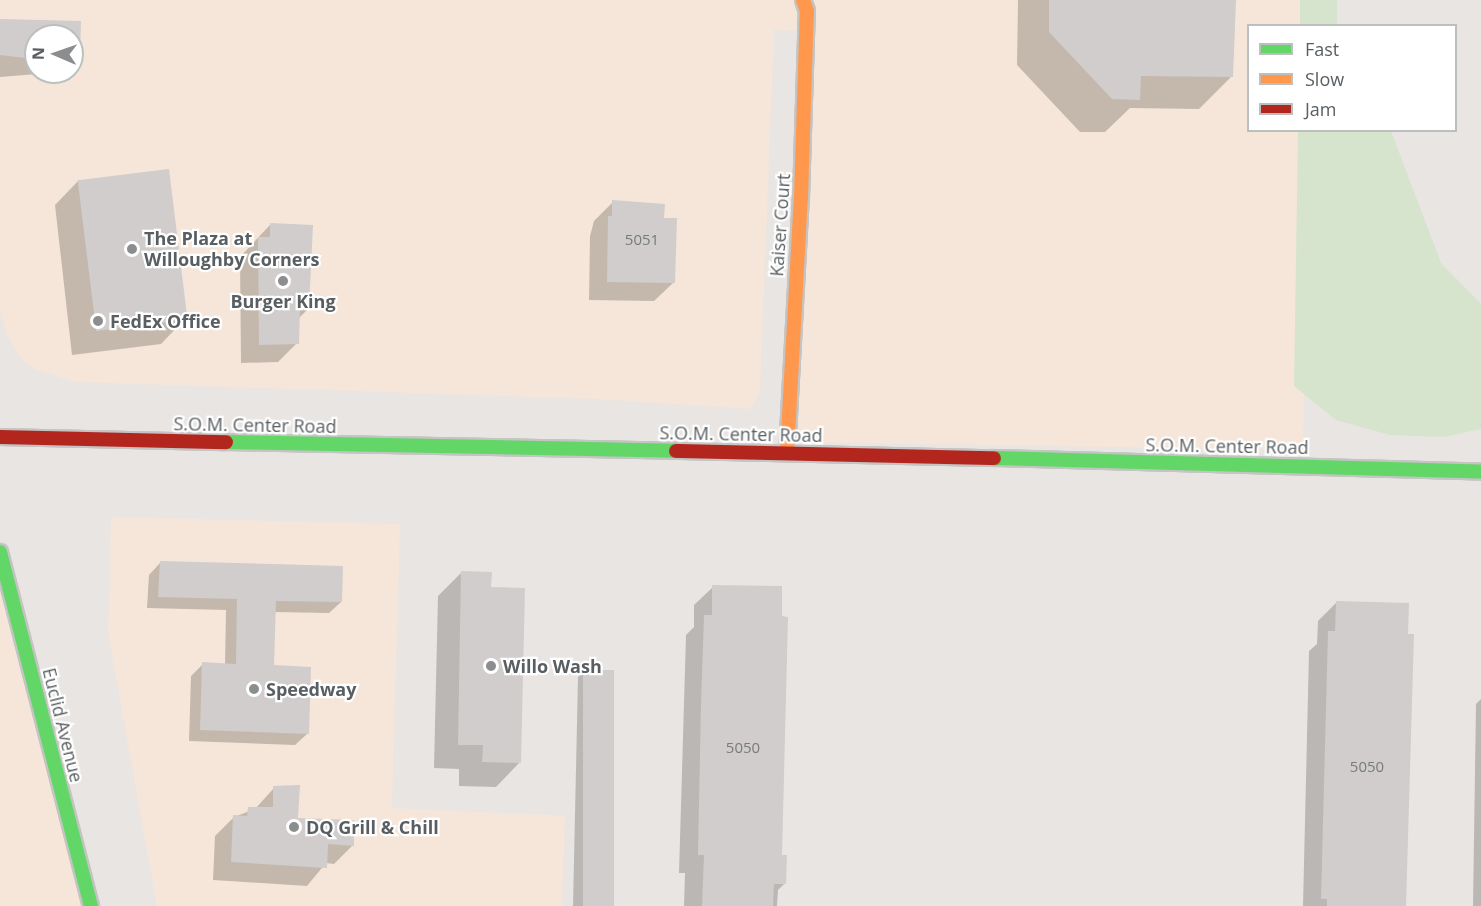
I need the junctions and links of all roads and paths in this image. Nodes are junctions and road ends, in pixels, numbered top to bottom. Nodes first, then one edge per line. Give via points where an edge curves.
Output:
1 (803, 0) edge
2 (0, 437) edge
3 (786, 453) junction
4 (1481, 472) edge
5 (0, 552) edge
6 (91, 906) edge

1 - 3 main road, Kaiser Court via 807,11 801,196
2 - 3 main road, S.O.M. Center Road
3 - 4 main road, S.O.M. Center Road
5 - 6 main road, Euclid Avenue

